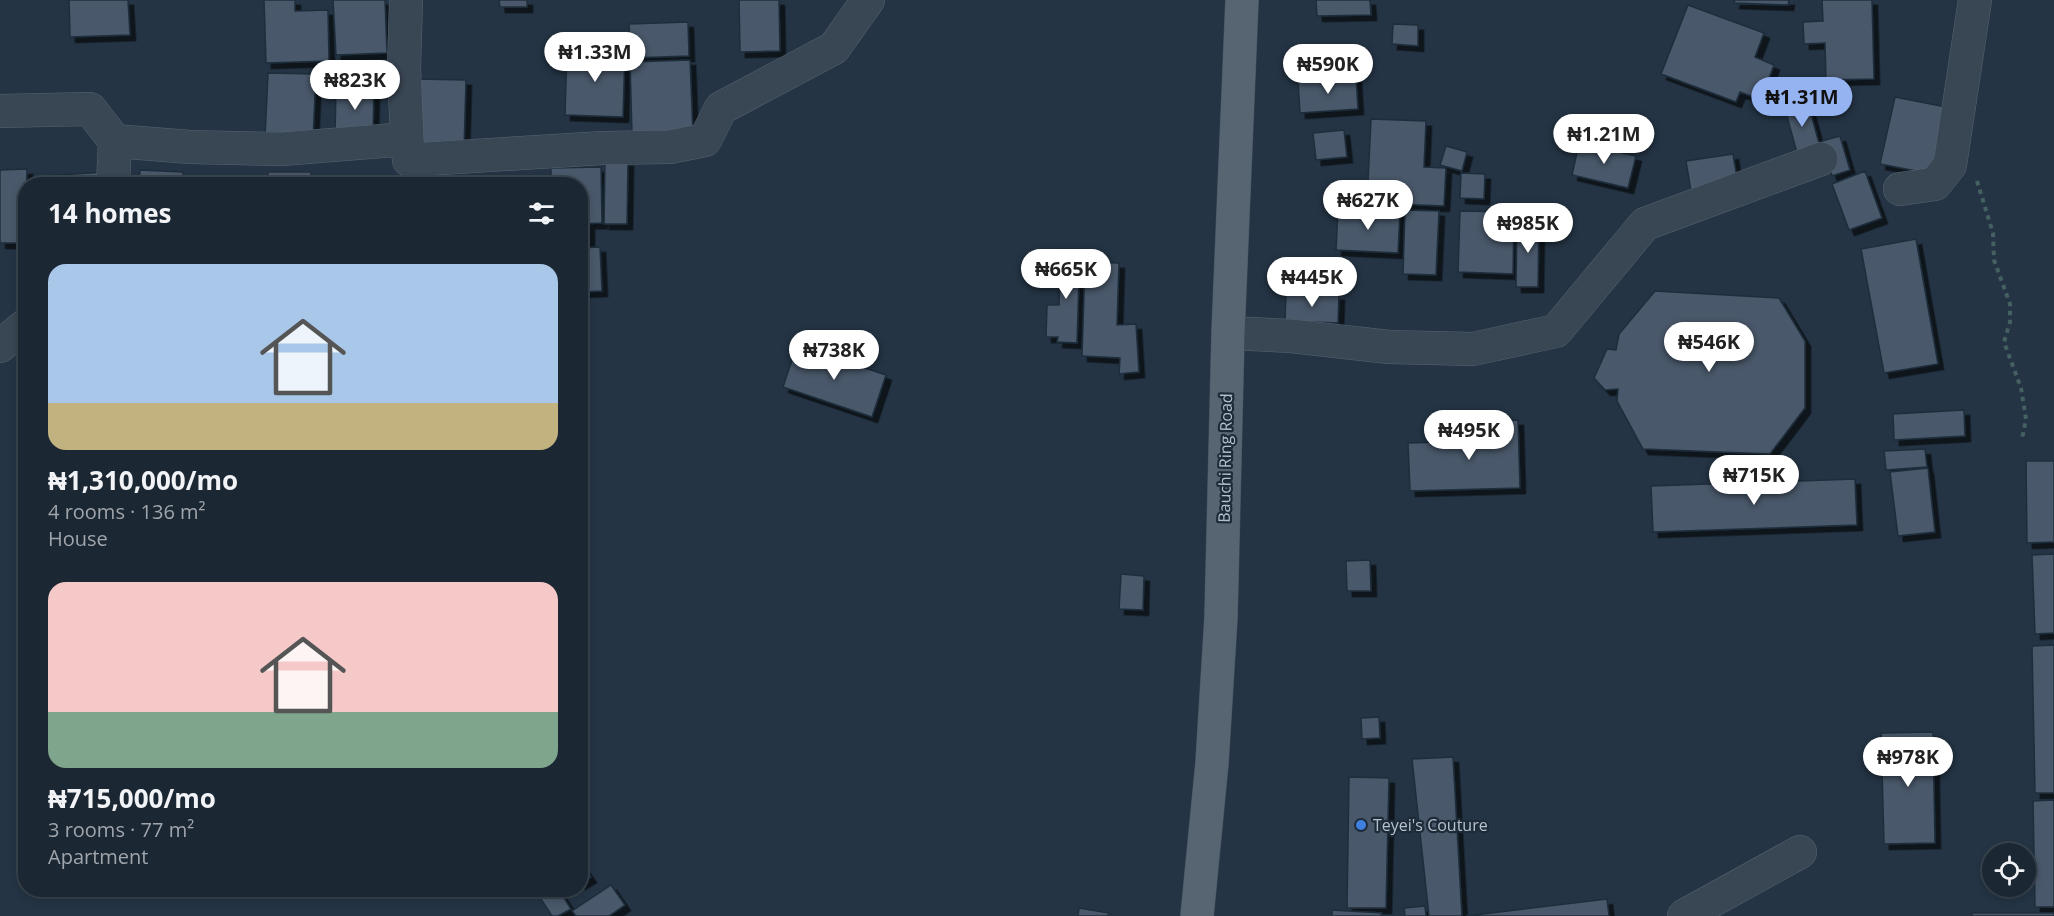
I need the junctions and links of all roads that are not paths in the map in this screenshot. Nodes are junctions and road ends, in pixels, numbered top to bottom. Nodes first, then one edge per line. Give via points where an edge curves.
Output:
1 (406, 0) edge
2 (868, 0) edge
3 (1242, 0) edge
4 (1975, 0) edge
5 (0, 111) edge
6 (406, 140) junction
7 (115, 141) junction
8 (1821, 159) dead end
9 (113, 177) edge
10 (1900, 189) dead end
11 (18, 331) edge
12 (1228, 333) junction
13 (0, 346) edge
14 (1800, 852) dead end
15 (1197, 916) edge
16 (1684, 916) edge

1 - 6 street
2 - 6 street via 834,48 721,108 705,140 670,147 409,160
3 - 12 main road, Bauchi Ring Road
4 - 10 street via 1950,165 1935,184
5 - 7 street via 90,110
6 - 7 street via 282,149
7 - 9 street
8 - 12 street via 1645,224 1556,331 1473,349 1389,347
11 - 13 street
12 - 15 main road, Bauchi Ring Road via 1221,617
14 - 16 street

